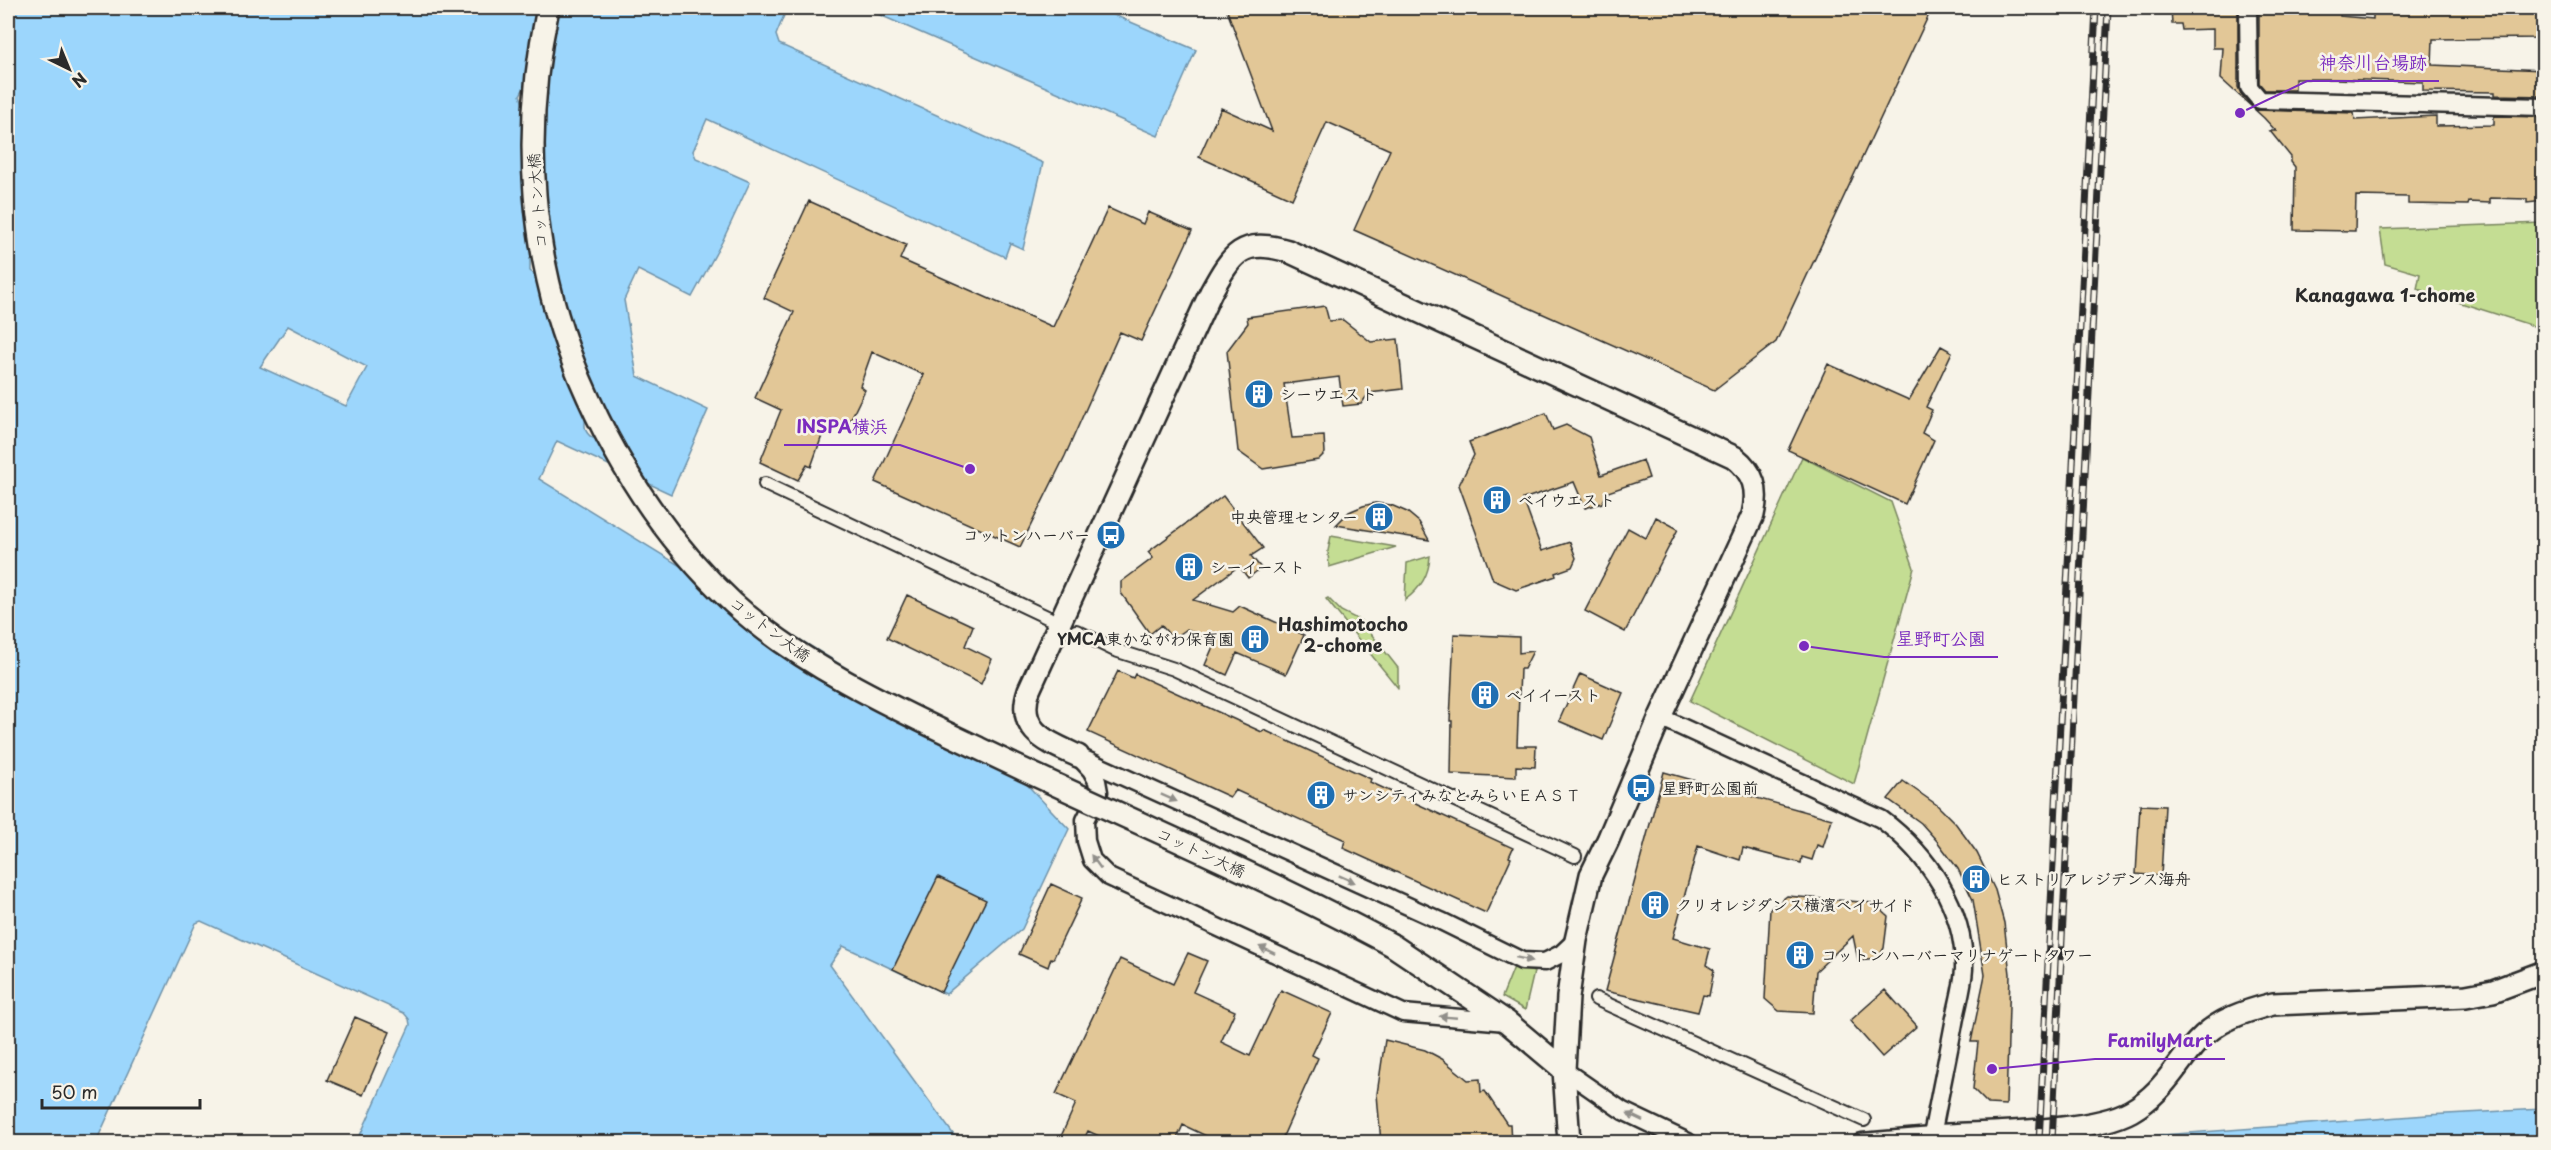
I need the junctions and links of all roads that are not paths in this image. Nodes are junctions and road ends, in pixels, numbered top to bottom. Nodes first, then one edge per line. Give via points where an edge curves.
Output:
1 (548, 8) edge
2 (2248, 8) edge
3 (2544, 107) edge
4 (765, 484) dead end
5 (1049, 618) dead end
6 (1076, 631) dead end
7 (1660, 717) junction
8 (1078, 756) junction
9 (1137, 783) junction
10 (1099, 792) junction
11 (1575, 856) dead end
12 (1576, 940) junction
13 (2544, 972) edge
14 (1596, 999) dead end
15 (1507, 1022) junction
16 (1564, 1070) junction
17 (1864, 1120) dead end
18 (1932, 1136) junction
19 (1569, 1143) edge
20 (1688, 1143) edge
21 (1862, 1143) edge

1 - 15 street, コットン大橋, bridge via 534,96 532,149 534,199 553,302 599,423 663,527 695,566 765,629 828,672 899,711 1321,906 1392,945
2 - 3 street via 2249,87 2260,100
4 - 5 street
6 - 11 street via 1115,650 1174,669
7 - 8 street via 1753,515 1756,492 1745,466 1721,449 1288,250 1258,245 1246,248 1229,262 1211,292 1029,690 1026,711 1033,730 1042,739
7 - 12 street via 1591,875
7 - 18 street via 1881,819 1900,833 1933,870 1959,932 1964,971
8 - 9 street
8 - 10 street via 1091,770
9 - 10 street
9 -> 12 street via 1441,921 1522,962 1545,962
15 -> 10 street via 1403,1013 1109,877 1092,860 1086,841 1085,820
12 - 16 street
13 - 18 street via 2493,991 2466,996 2273,1004 2237,1015 2212,1029 2153,1096 2120,1116 2052,1128
14 - 17 street
15 - 16 street, コットン大橋
16 - 19 street
20 -> 16 street via 1623,1111
18 - 21 street

